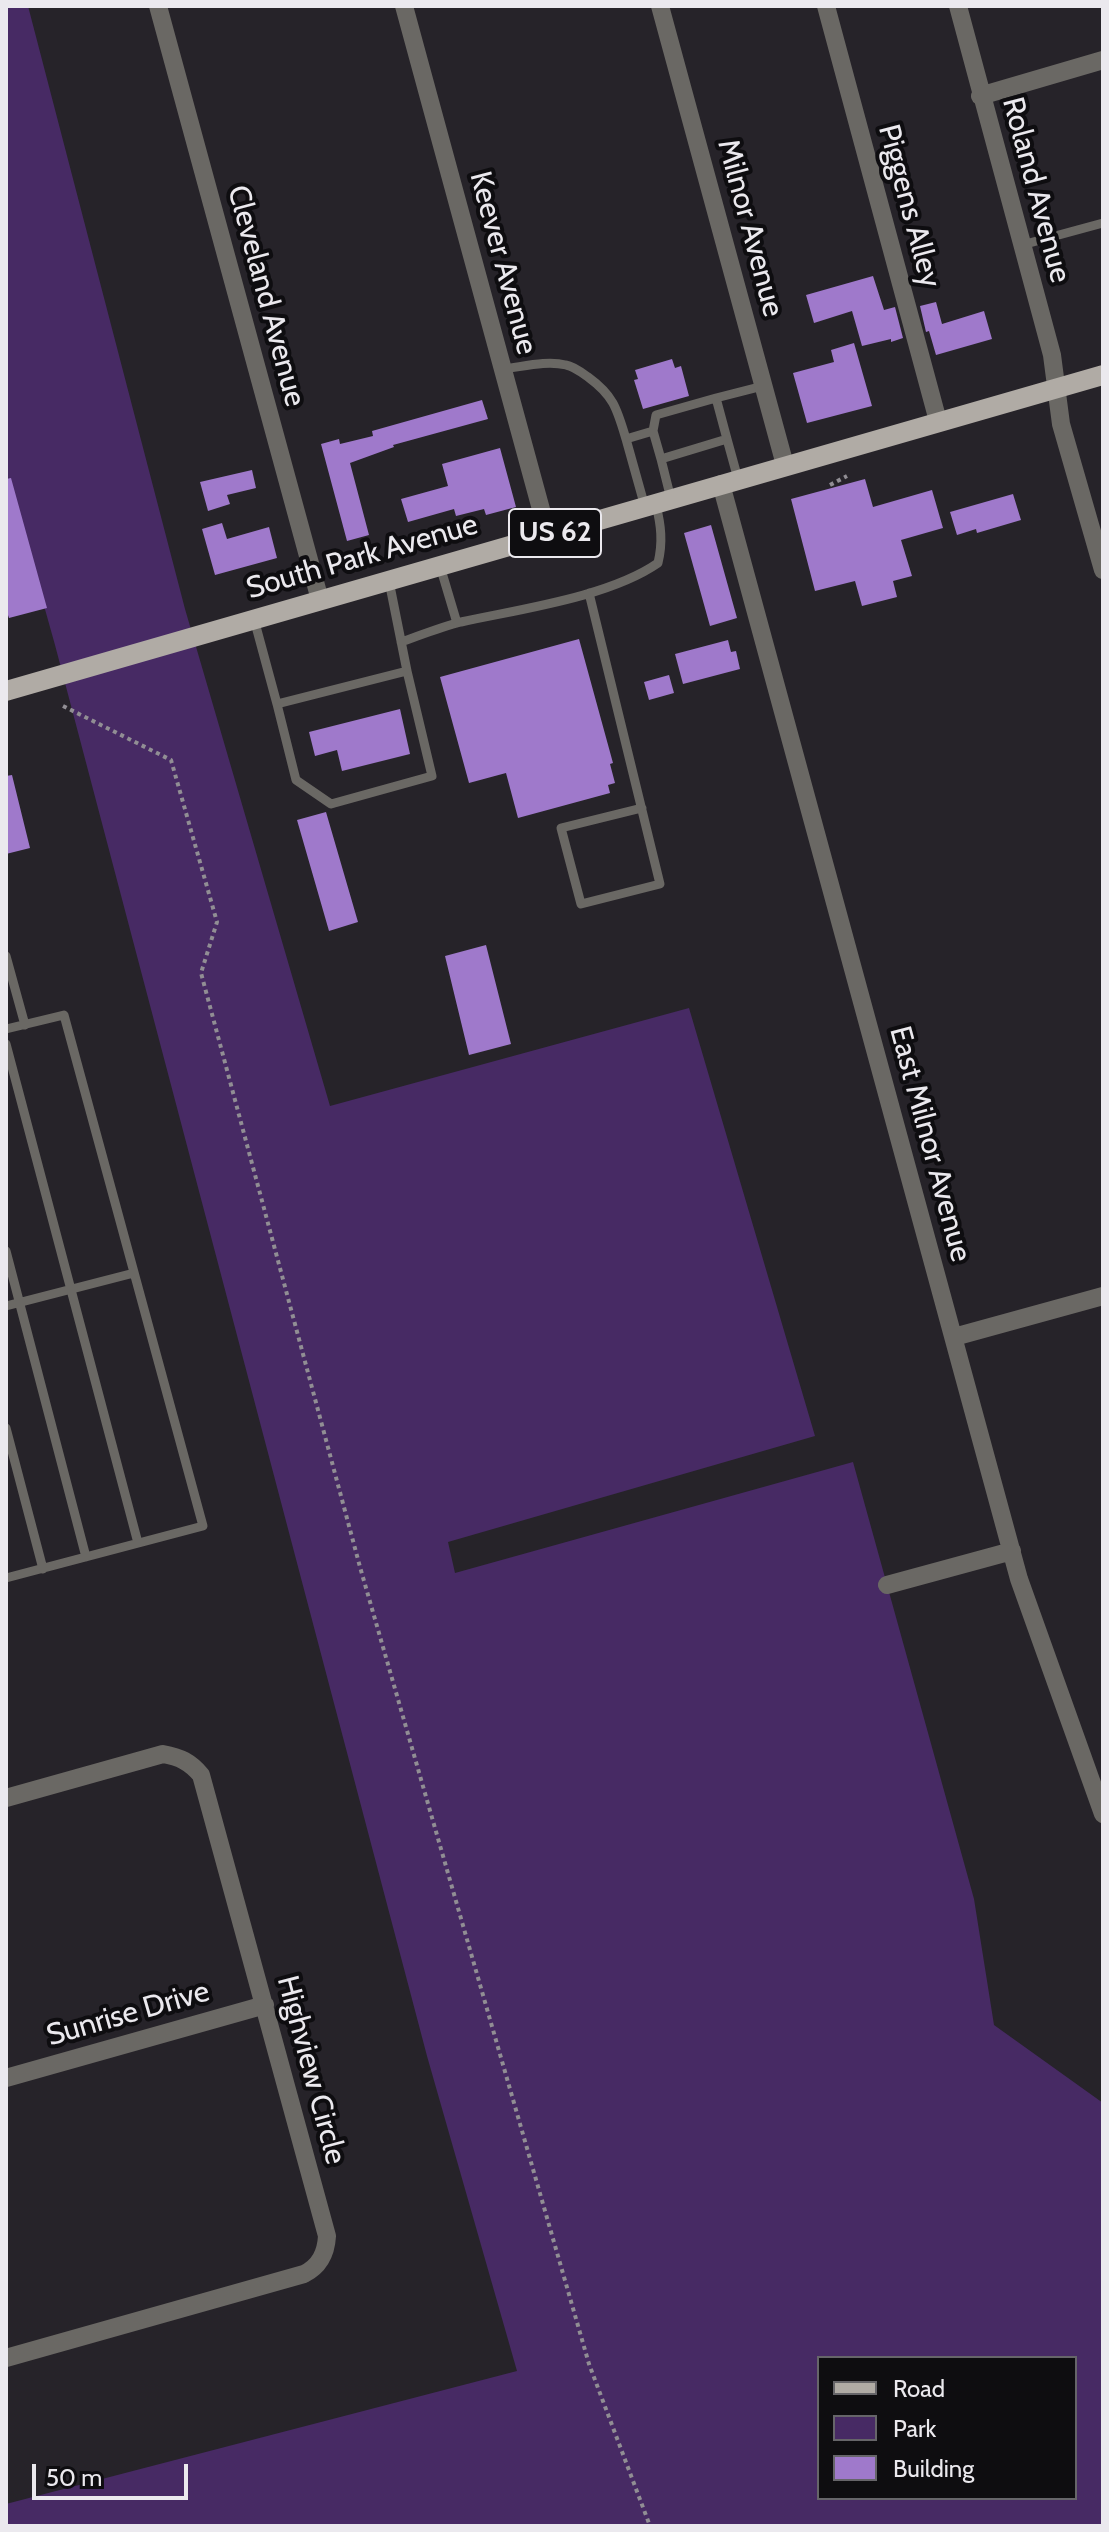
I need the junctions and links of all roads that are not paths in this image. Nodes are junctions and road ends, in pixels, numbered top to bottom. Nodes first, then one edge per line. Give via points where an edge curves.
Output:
1 (158, 6) edge
2 (404, 6) edge
3 (660, 6) edge
4 (826, 6) edge
5 (958, 6) edge
6 (1103, 60) edge
7 (980, 96) junction
8 (1103, 223) edge
9 (1022, 245) junction
10 (503, 369) junction
11 (1103, 375) edge
12 (763, 386) junction
13 (1056, 389) junction
14 (716, 398) junction
15 (938, 421) junction
16 (653, 431) junction
17 (626, 439) junction
18 (727, 439) junction
19 (661, 459) junction
20 (785, 465) junction
21 (730, 482) junction
22 (657, 503) junction
23 (548, 535) junction
24 (440, 566) junction
25 (1103, 570) edge
26 (389, 581) junction
27 (589, 593) junction
28 (320, 600) junction
29 (254, 619) junction
30 (457, 623) junction
31 (401, 642) junction
32 (407, 671) junction
33 (6, 691) edge
34 (277, 704) junction
35 (642, 808) junction
36 (6, 956) edge
37 (25, 1025) junction
38 (6, 1029) edge
39 (6, 1044) edge
40 (6, 1251) edge
41 (134, 1273) junction
42 (71, 1290) junction
43 (1103, 1296) edge
44 (20, 1303) junction
45 (6, 1306) edge
46 (954, 1337) junction
47 (6, 1428) edge
48 (138, 1543) junction
49 (1012, 1551) junction
50 (86, 1557) junction
51 (43, 1569) junction
52 (6, 1578) edge
53 (887, 1585) dead end
54 (6, 1798) edge
55 (1103, 1814) edge
56 (265, 2005) junction
57 (6, 2078) edge
58 (6, 2358) edge

1 - 28 street, Cleveland Avenue
2 - 10 street, Keever Avenue
3 - 12 street, Milnor Avenue
4 - 15 street, Piggens Alley
5 - 7 street, Roland Avenue
6 - 7 street
7 - 9 street, Roland Avenue
8 - 9 lane
9 - 13 street, Roland Avenue
10 - 17 lane via 550,364 580,372 609,394
10 - 23 street, Keever Avenue
11 - 13 main road, South Park Avenue / US 62
12 - 14 lane
12 - 20 street, Milnor Avenue
13 - 15 main road, South Park Avenue / US 62
13 - 25 street, Roland Avenue
14 - 16 lane via 656,415
14 - 18 lane
15 - 20 main road, South Park Avenue / US 62
16 - 17 lane
16 - 19 lane
17 - 22 lane
18 - 19 lane
18 - 21 lane
19 - 22 lane
20 - 21 main road, South Park Avenue / US 62
21 - 22 main road, South Park Avenue / US 62
21 - 46 street, East Milnor Avenue
22 - 23 main road, South Park Avenue / US 62
22 - 27 lane via 662,526 658,563
23 - 24 main road, South Park Avenue / US 62
24 - 26 main road, South Park Avenue / US 62
24 - 30 lane
26 - 28 main road, South Park Avenue / US 62
26 - 31 lane
27 - 30 lane
27 - 35 lane
28 - 29 main road, South Park Avenue / US 62
29 - 33 main road, South Park Avenue / US 62
29 - 34 lane
30 - 31 lane
31 - 32 lane
32 - 34 lane
32 - 34 lane via 432,776 331,804 296,780
35 - 35 lane via 660,884 581,904 561,828
36 - 37 lane
37 - 38 lane
37 - 41 lane via 64,1015
39 - 42 lane
40 - 44 lane
41 - 42 lane
41 - 48 lane via 203,1526
42 - 44 lane
42 - 48 lane
43 - 46 street
44 - 45 lane
44 - 50 lane
46 - 49 street, East Milnor Avenue
47 - 51 lane
48 - 50 lane
49 - 53 street
49 - 55 street, East Milnor Avenue
50 - 51 lane
51 - 52 lane
54 - 56 street, Highview Circle via 163,1754 192,1764 204,1782
56 - 57 street, Sunrise Drive
56 - 58 street, Highview Circle via 327,2236 319,2263 304,2274

